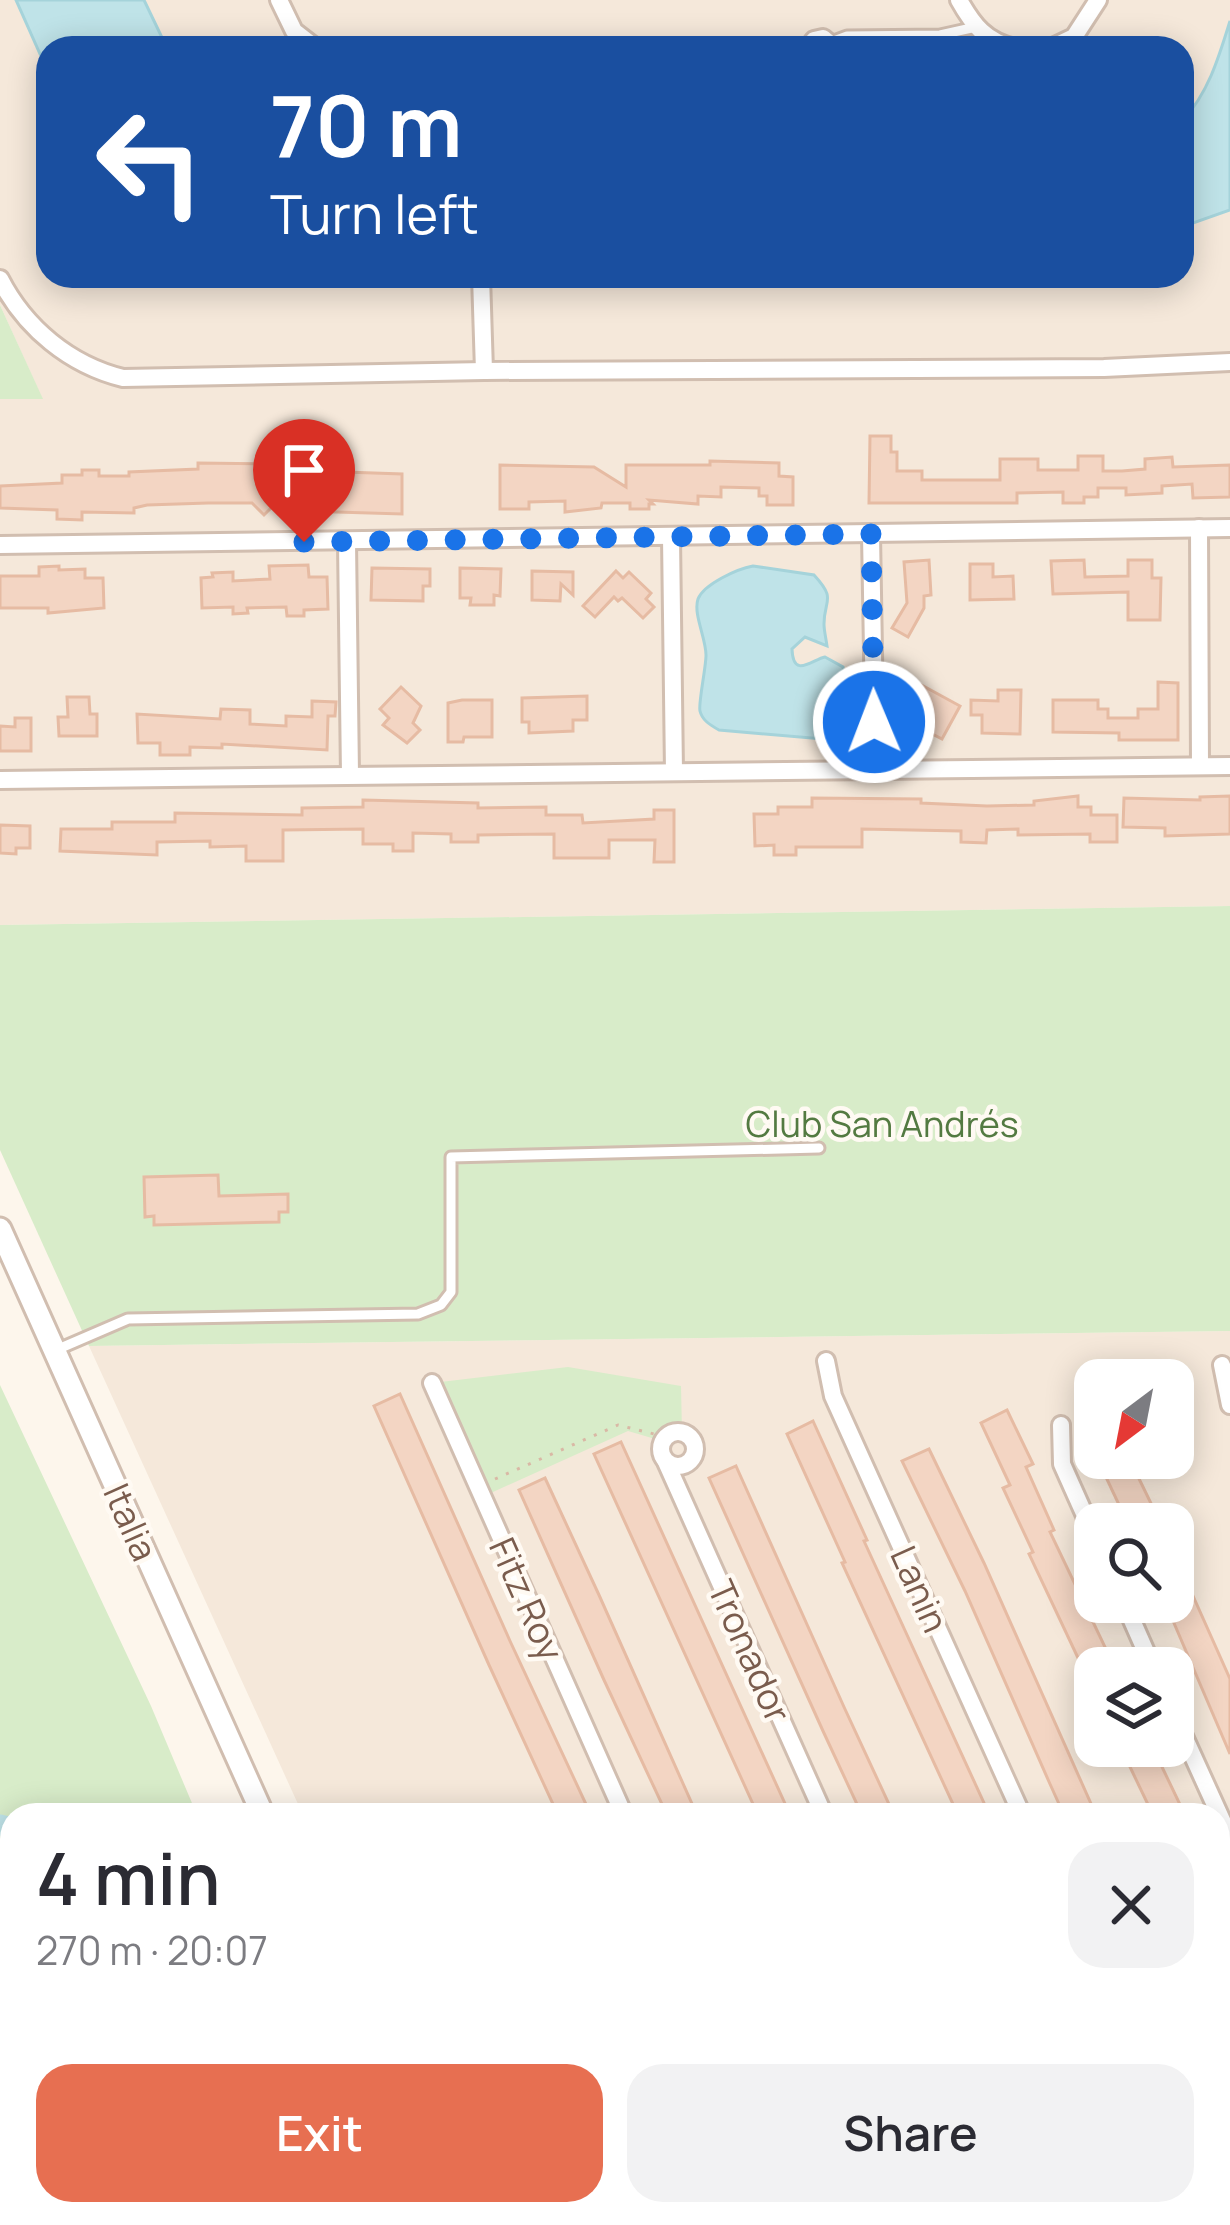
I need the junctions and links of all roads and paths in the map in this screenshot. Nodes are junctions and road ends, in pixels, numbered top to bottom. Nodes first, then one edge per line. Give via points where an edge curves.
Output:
1 (279, 0) edge
2 (959, 0) edge
3 (1098, 0) edge
4 (976, 27) junction
5 (300, 36) edge
6 (847, 36) edge
7 (986, 36) edge
8 (1075, 36) edge
9 (0, 279) edge
10 (481, 288) edge
11 (1230, 362) edge
12 (484, 371) junction
13 (1230, 528) edge
14 (1199, 529) junction
15 (871, 534) junction
16 (670, 537) junction
17 (347, 542) junction
18 (0, 545) edge
19 (1200, 766) junction
20 (1230, 766) edge
21 (875, 770) junction
22 (674, 772) junction
23 (350, 775) junction
24 (0, 780) edge
25 (819, 1148) dead end
26 (0, 1229) edge
27 (55, 1351) junction
28 (826, 1360) dead end
29 (1222, 1365) dead end
30 (432, 1383) dead end
31 (1230, 1405) edge
32 (1060, 1425) dead end
33 (666, 1437) junction
34 (666, 1462) junction
35 (687, 1464) junction
36 (676, 1486) junction
37 (477, 1487) junction
38 (1079, 1503) edge
39 (1194, 1758) edge
40 (258, 1803) edge
41 (619, 1803) edge
42 (819, 1803) edge
43 (1017, 1803) edge
44 (1214, 1803) edge

1 - 5 street
2 - 4 street
3 - 8 street
4 - 6 lane
4 - 7 street
9 - 12 street via 60,350 123,378
10 - 12 street
11 - 12 street
13 - 14 street
14 - 15 street
14 - 19 street
15 - 16 street
15 - 21 street
16 - 17 street
16 - 22 street
17 - 18 street
17 - 23 street
19 - 20 street
19 - 21 street
21 - 22 street
22 - 23 street
23 - 24 street
25 - 27 lane via 451,1156 451,1292 441,1305 418,1314 128,1319
26 - 27 street, Italia
27 - 40 street, Italia
28 - 43 street, Lanin via 833,1396
29 - 31 street
30 - 37 street, Fitz Roy
32 - 38 street via 1062,1464
33 - 34 street, Tronador
33 - 35 street via 682,1432 692,1439
33 - 37 path via 618,1425
34 - 35 street
34 - 36 street, Tronador
35 - 36 street
36 - 42 street, Tronador
37 - 41 street, Fitz Roy
39 - 44 street

